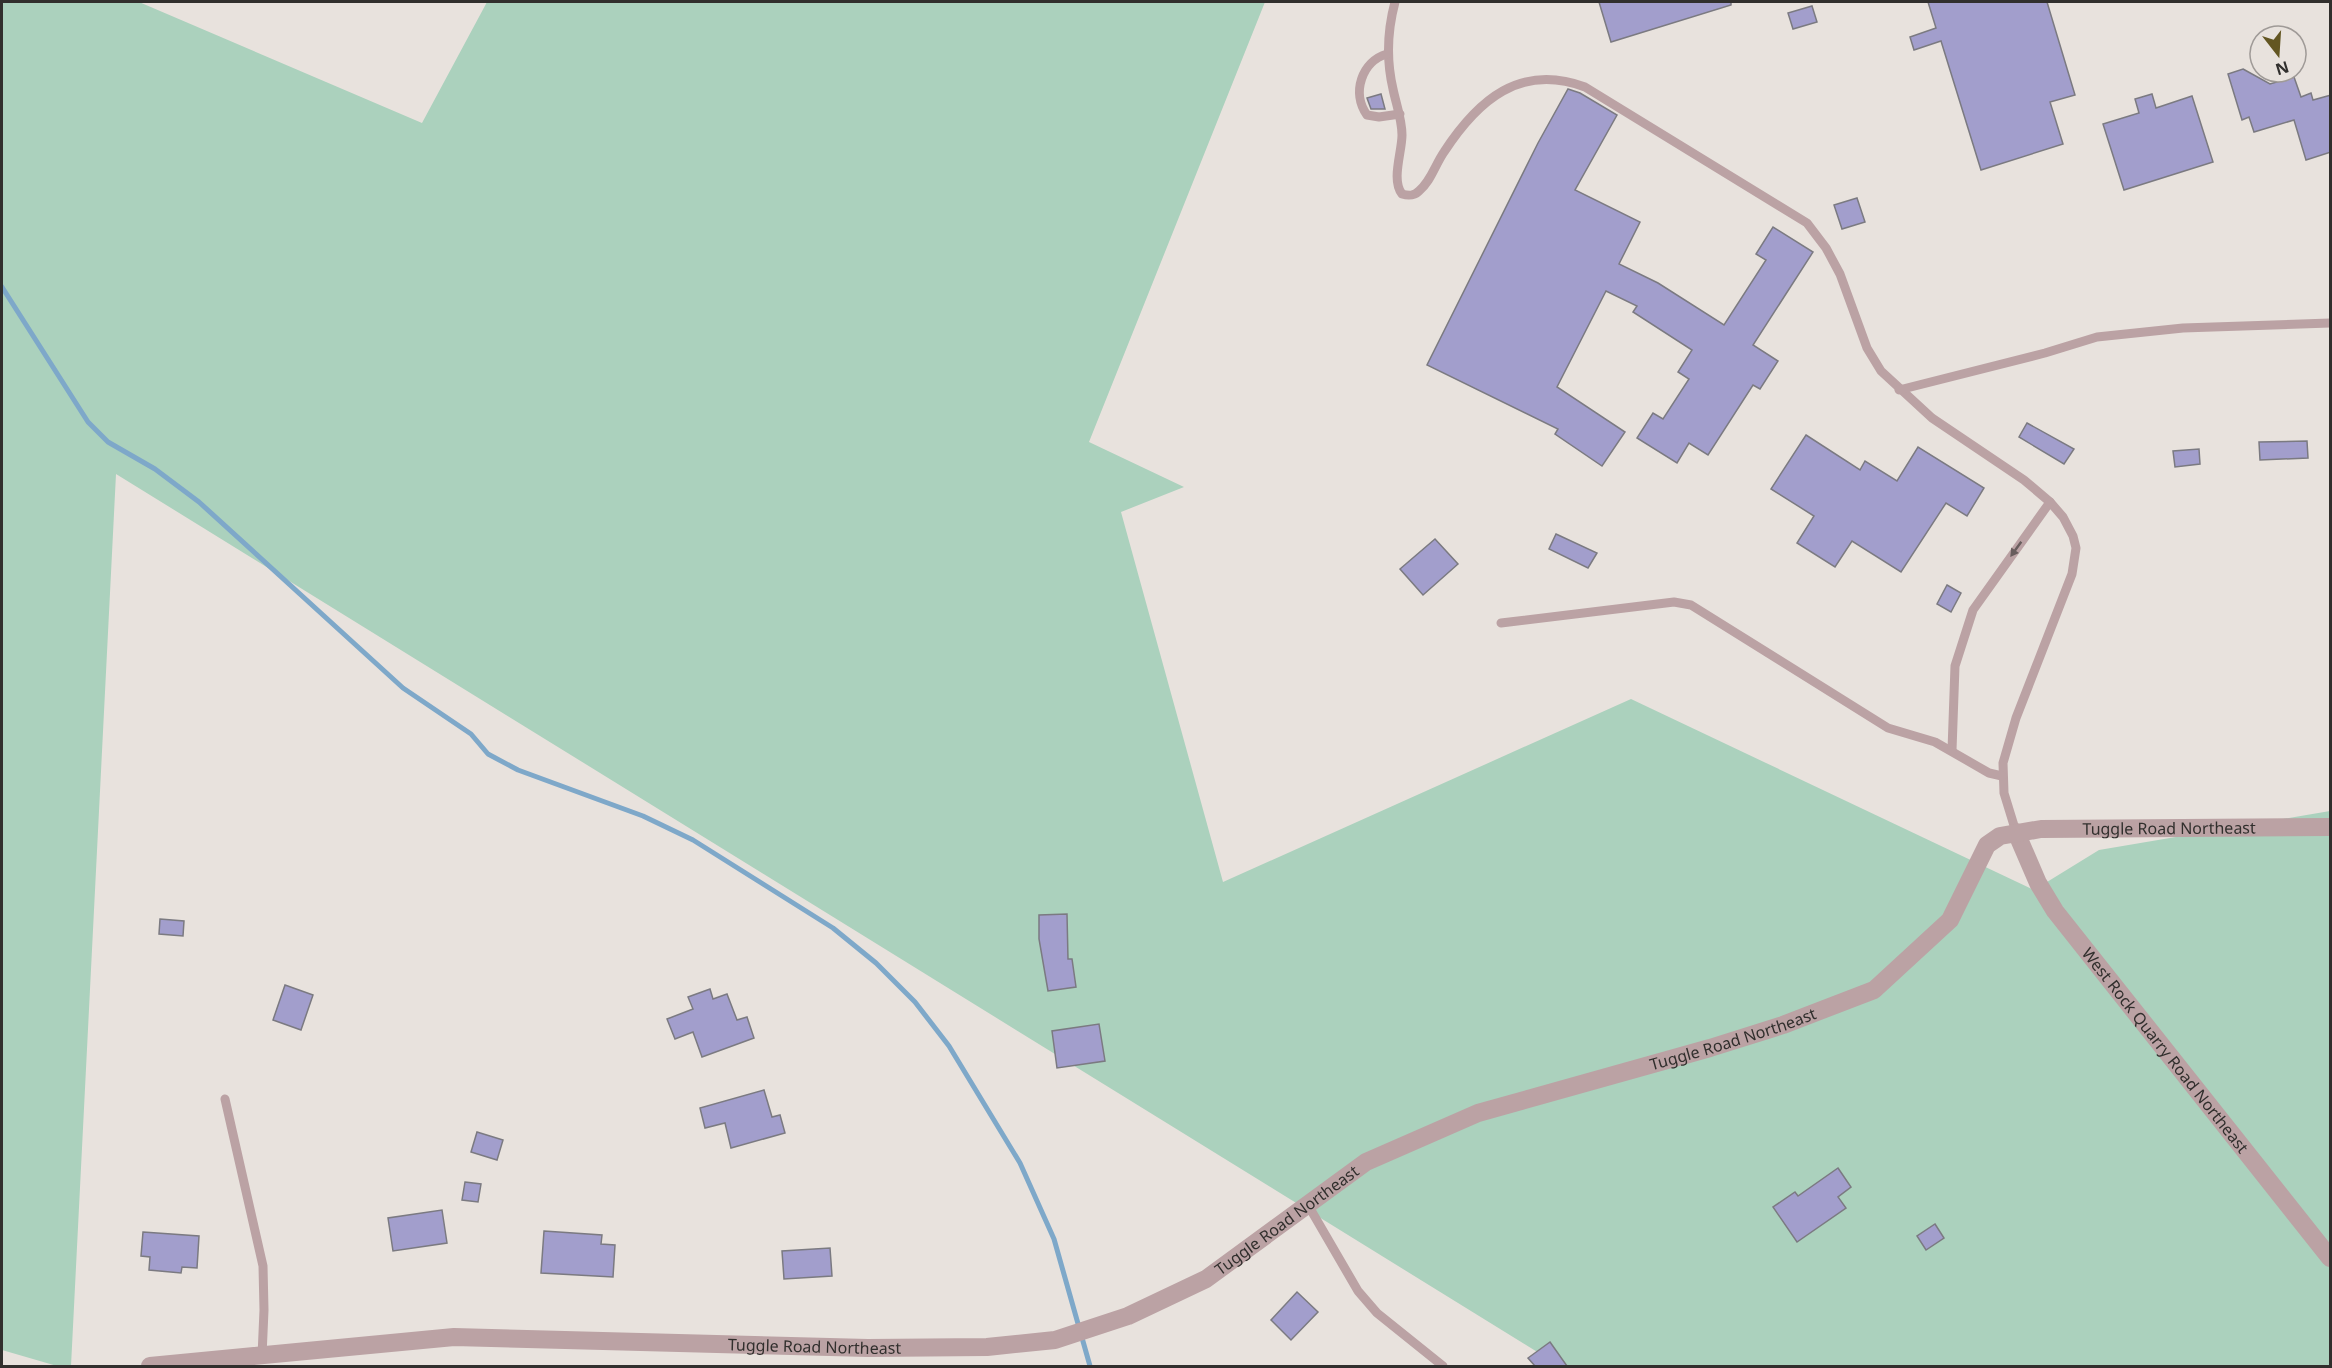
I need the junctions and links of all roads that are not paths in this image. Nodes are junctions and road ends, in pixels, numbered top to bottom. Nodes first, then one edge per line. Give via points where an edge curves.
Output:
1 (1395, 2) edge
2 (1388, 54) junction
3 (1400, 114) junction
4 (2331, 323) edge
5 (1899, 390) junction
6 (2050, 502) junction
7 (1501, 623) dead end
8 (1952, 750) junction
9 (2002, 776) junction
10 (2331, 827) edge
11 (2016, 832) junction
12 (225, 1099) dead end
13 (1308, 1205) junction
14 (2331, 1258) edge
15 (262, 1356) junction
16 (150, 1366) edge
17 (1443, 1366) edge

1 - 2 lane
2 - 3 lane
2 - 3 lane via 1372,60 1361,78 1360,96 1367,115
3 - 5 lane via 1402,138 1397,183 1402,194 1411,195 1425,185 1444,152 1476,112 1504,90 1534,79 1560,80 1585,87 1807,223 1840,274 1867,348
4 - 5 lane via 2183,328 2097,338
5 - 6 lane
6 -> 8 lane via 1972,610 1954,666
6 - 9 lane via 2073,536 2075,562 2016,718
7 - 8 lane via 1674,602 1691,604 1888,728
8 - 9 lane via 1989,773
9 - 11 lane
10 - 11 street, Tuggle Road Northeast
11 - 13 street, Tuggle Road Northeast via 1987,844 1950,920 1874,990 1710,1048 1478,1113 1366,1162
11 - 14 street, West Rock Quarry Road Northeast via 2055,911
12 - 15 lane via 263,1266
13 - 15 street, Tuggle Road Northeast via 1206,1279 1128,1316 1055,1340 987,1347 868,1348 454,1337
13 - 17 lane via 1358,1291 1377,1313
15 - 16 street, Tuggle Road Northeast

